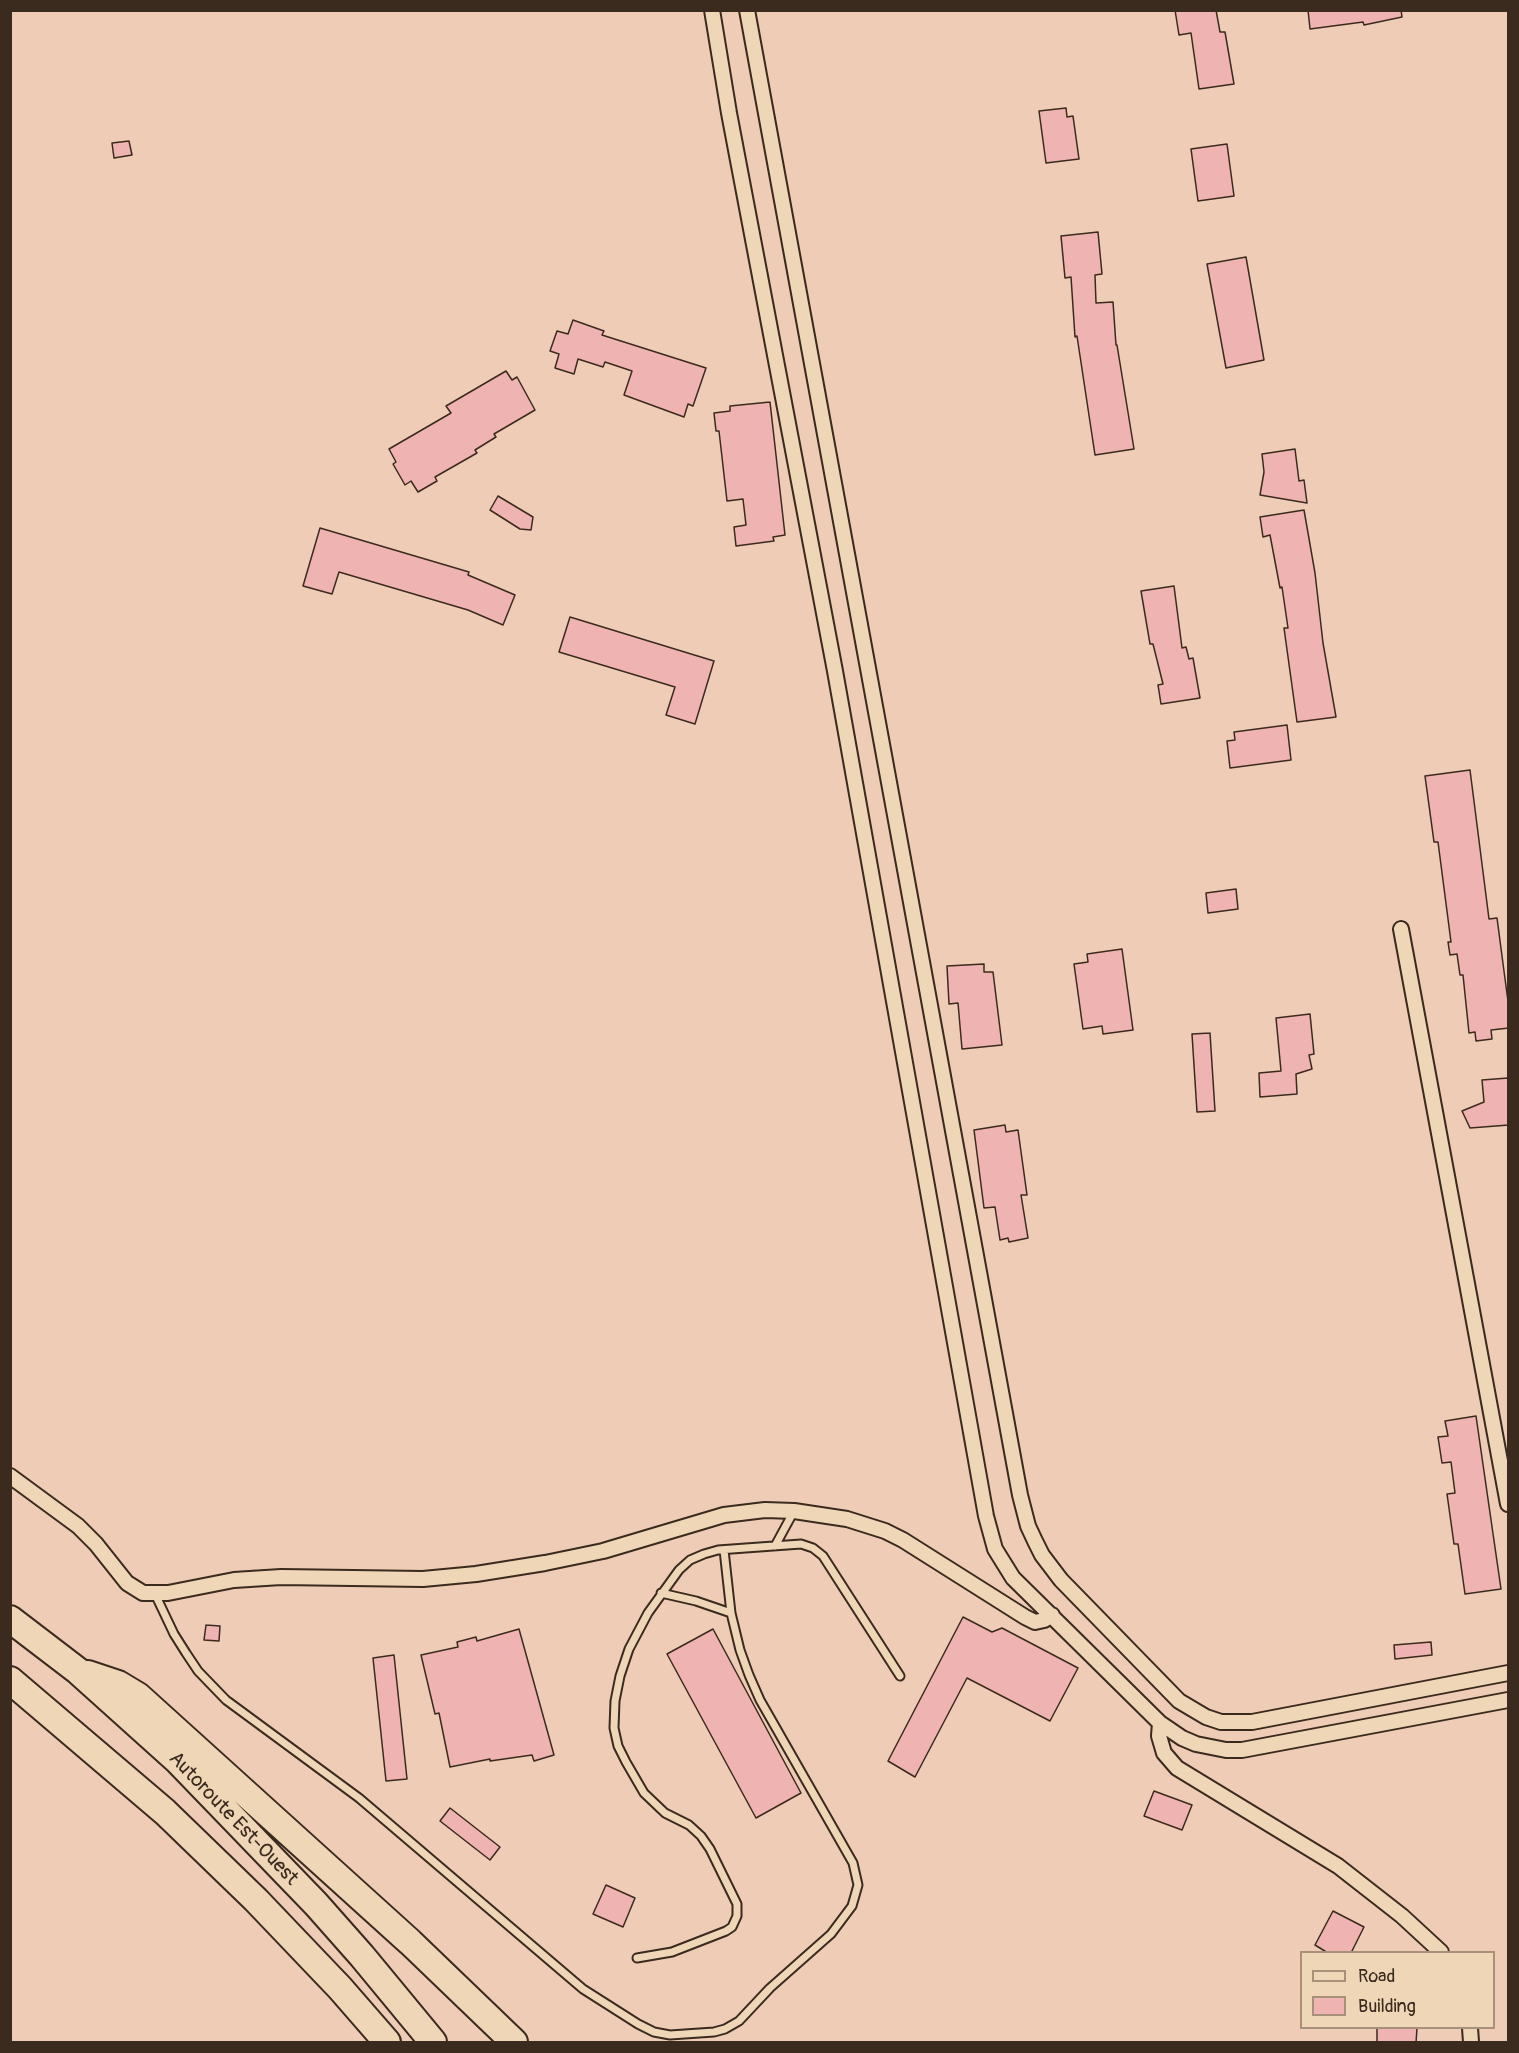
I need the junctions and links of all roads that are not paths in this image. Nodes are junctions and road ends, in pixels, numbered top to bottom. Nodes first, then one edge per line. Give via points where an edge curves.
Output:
1 (712, 10) edge
2 (747, 10) edge
3 (1401, 929) dead end
4 (10, 1476) edge
5 (1509, 1504) edge
6 (794, 1511) junction
7 (775, 1546) junction
8 (724, 1550) junction
9 (661, 1593) junction
10 (155, 1594) junction
11 (731, 1613) junction
12 (1052, 1616) junction
13 (10, 1619) edge
14 (78, 1671) junction
15 (1509, 1673) edge
16 (900, 1676) dead end
17 (10, 1680) edge
18 (1509, 1700) edge
19 (1160, 1723) junction
20 (1438, 1951) edge
21 (637, 1958) dead end
22 (387, 2043) edge
23 (433, 2043) edge
24 (514, 2043) edge

1 - 12 street via 987,1524 995,1549 1013,1578
2 - 15 street via 1018,1484 1035,1541 1061,1580 1179,1701 1221,1722 1252,1722
3 - 5 street
4 - 10 street via 78,1526 127,1582 143,1593
6 - 7 lane
6 - 10 street via 724,1515 603,1551 476,1574 423,1579 281,1577 234,1580
6 - 12 street via 847,1519 885,1531 1025,1617 1035,1622
7 - 8 lane
7 - 16 lane via 801,1544 823,1556
8 - 9 lane via 690,1560
8 - 11 lane
9 - 11 lane
9 - 21 lane via 629,1649 615,1701 614,1728 622,1754 644,1793 664,1813 689,1825 701,1836 738,1910 735,1922 726,1931 672,1952
10 - 11 lane via 198,1671 226,1700 359,1798 583,1989 638,2024 670,2036 714,2032 739,2021 831,1934 852,1906 858,1885 853,1863 760,1700 740,1650
12 - 19 street
13 - 14 highway, Autoroute Est-Ouest
14 - 23 highway, Autoroute Est-Ouest via 208,1791 362,1956
14 - 24 highway via 118,1683 138,1696 410,1942
17 - 22 highway, Autoroute Est-Ouest via 173,1820 256,1900
18 - 19 street via 1242,1750 1196,1744
19 - 20 street via 1164,1753 1177,1768 1338,1866 1402,1916

